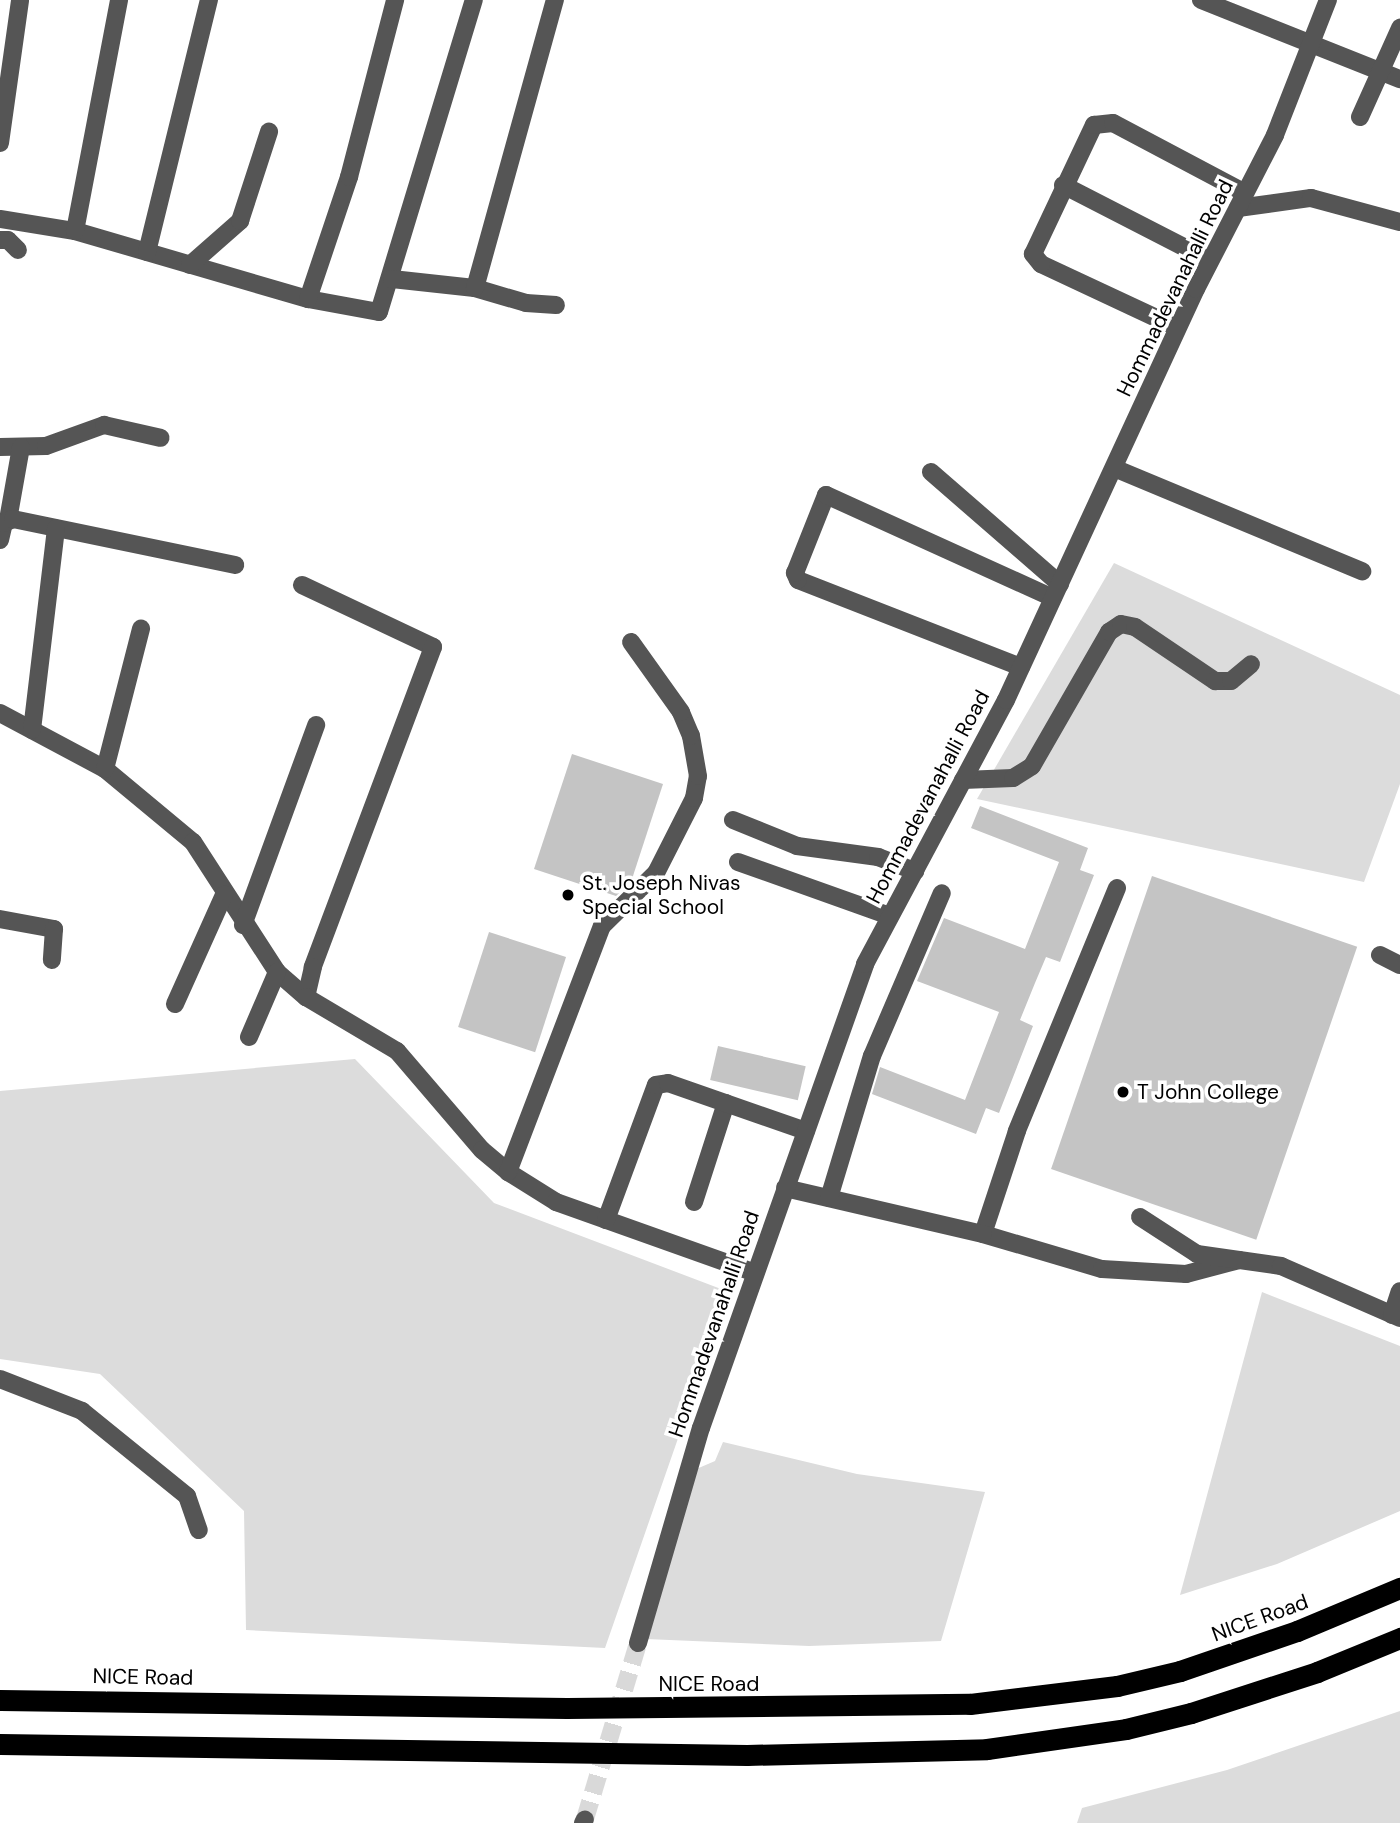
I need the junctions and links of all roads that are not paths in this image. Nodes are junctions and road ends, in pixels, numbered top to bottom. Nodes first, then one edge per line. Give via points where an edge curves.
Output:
1 (20, 0) edge
2 (119, 0) edge
3 (209, 0) edge
4 (395, 0) edge
5 (474, 0) edge
6 (555, 0) edge
7 (1201, 0) edge
8 (1328, 0) edge
9 (1400, 28) edge
10 (1311, 42) junction
11 (1381, 72) junction
12 (1400, 79) edge
13 (1360, 117) dead end
14 (269, 132) dead end
15 (0, 143) edge
16 (1063, 185) junction
17 (1242, 200) junction
18 (0, 219) edge
19 (1400, 222) edge
20 (75, 231) junction
21 (0, 240) edge
22 (19, 250) dead end
23 (147, 252) junction
24 (1201, 256) dead end
25 (190, 265) junction
26 (392, 279) junction
27 (475, 288) junction
28 (309, 299) junction
29 (556, 305) dead end
30 (1167, 323) dead end
31 (161, 438) dead end
32 (0, 447) edge
33 (21, 447) junction
34 (1114, 468) junction
35 (932, 472) dead end
36 (8, 520) junction
37 (56, 528) junction
38 (0, 540) edge
39 (235, 565) dead end
40 (1362, 572) dead end
41 (302, 585) dead end
42 (1056, 591) junction
43 (141, 629) dead end
44 (631, 642) dead end
45 (1251, 664) dead end
46 (1021, 667) junction
47 (0, 713) edge
48 (316, 725) dead end
49 (32, 730) junction
50 (105, 769) junction
51 (963, 780) junction
52 (733, 820) dead end
53 (738, 862) dead end
54 (915, 871) junction
55 (1117, 888) dead end
56 (942, 893) dead end
57 (224, 895) junction
58 (890, 916) junction
59 (0, 919) edge
60 (243, 925) junction
61 (1380, 955) dead end
62 (52, 960) dead end
63 (1400, 965) edge
64 (277, 972) junction
65 (306, 997) junction
66 (175, 1004) dead end
67 (249, 1037) dead end
68 (726, 1103) junction
69 (806, 1131) junction
70 (508, 1172) junction
71 (785, 1188) junction
72 (829, 1198) junction
73 (694, 1202) dead end
74 (1140, 1217) dead end
75 (606, 1220) junction
76 (983, 1234) junction
77 (1239, 1260) junction
78 (755, 1273) junction
79 (1400, 1291) edge
80 (1396, 1317) edge
81 (0, 1379) edge
82 (199, 1530) dead end
83 (1400, 1588) edge
84 (1400, 1638) edge
85 (638, 1643) tunnel mouth
86 (0, 1700) edge
87 (0, 1744) edge

1 - 15 street
2 - 20 street
3 - 23 street
4 - 28 street via 349,177
5 - 26 street
6 - 27 street
7 - 10 street
8 - 10 street, Hommadevanahalli Road
9 - 11 street
10 - 11 street
10 - 17 street, Hommadevanahalli Road via 1275,135
11 - 12 street
11 - 13 street
14 - 25 street via 240,221
16 - 17 street via 1094,125 1106,120
16 - 24 street
16 - 30 street via 1034,246 1036,260
17 - 19 street via 1311,198
17 - 34 street, Hommadevanahalli Road
18 - 20 street
20 - 23 street
21 - 22 street via 8,240
23 - 25 street
25 - 28 street
26 - 27 street
26 - 28 street via 379,312
27 - 29 street via 526,303
31 - 33 street via 104,425 46,446
32 - 33 street
33 - 36 street
34 - 40 street
34 - 42 street, Hommadevanahalli Road
35 - 42 street
36 - 37 street
36 - 38 street
37 - 39 street
37 - 49 street
41 - 65 street via 433,647 313,967
42 - 46 street, Hommadevanahalli Road
42 - 46 street via 826,495 795,573 798,580
43 - 50 street
44 - 70 street via 681,712 691,736 698,776 694,799 656,873 602,926
45 - 51 street via 1231,681 1215,681 1135,627 1121,624 1109,632 1032,766 1013,778
46 - 51 street, Hommadevanahalli Road
47 - 49 street
48 - 60 street
49 - 50 street
50 - 57 street via 193,842
51 - 54 street, Hommadevanahalli Road
52 - 54 street via 797,846 878,857
53 - 58 street
54 - 58 street, Hommadevanahalli Road
55 - 76 street via 1017,1131
56 - 72 street via 872,1056
57 - 60 street
57 - 66 street
58 - 69 street, Hommadevanahalli Road via 865,964
59 - 62 street via 54,929
60 - 64 street
61 - 63 street
64 - 65 street
64 - 67 street
65 - 70 street via 397,1051 482,1150
68 - 69 street
68 - 73 street
68 - 75 street via 668,1083 656,1084
69 - 71 street, Hommadevanahalli Road
70 - 75 street via 556,1202
71 - 72 street
71 - 78 street, Hommadevanahalli Road
72 - 76 street
74 - 77 street via 1197,1254
75 - 78 street
76 - 77 street via 1102,1269 1186,1274
77 - 80 street via 1280,1266
78 - 85 street, Hommadevanahalli Road via 701,1428
79 - 80 street
81 - 82 street via 82,1411 187,1496
83 - 86 highway, NICE Road via 1297,1631 1180,1671 1117,1686 970,1704 567,1708
84 - 87 highway via 1317,1672 1191,1713 1126,1729 987,1749 747,1755

